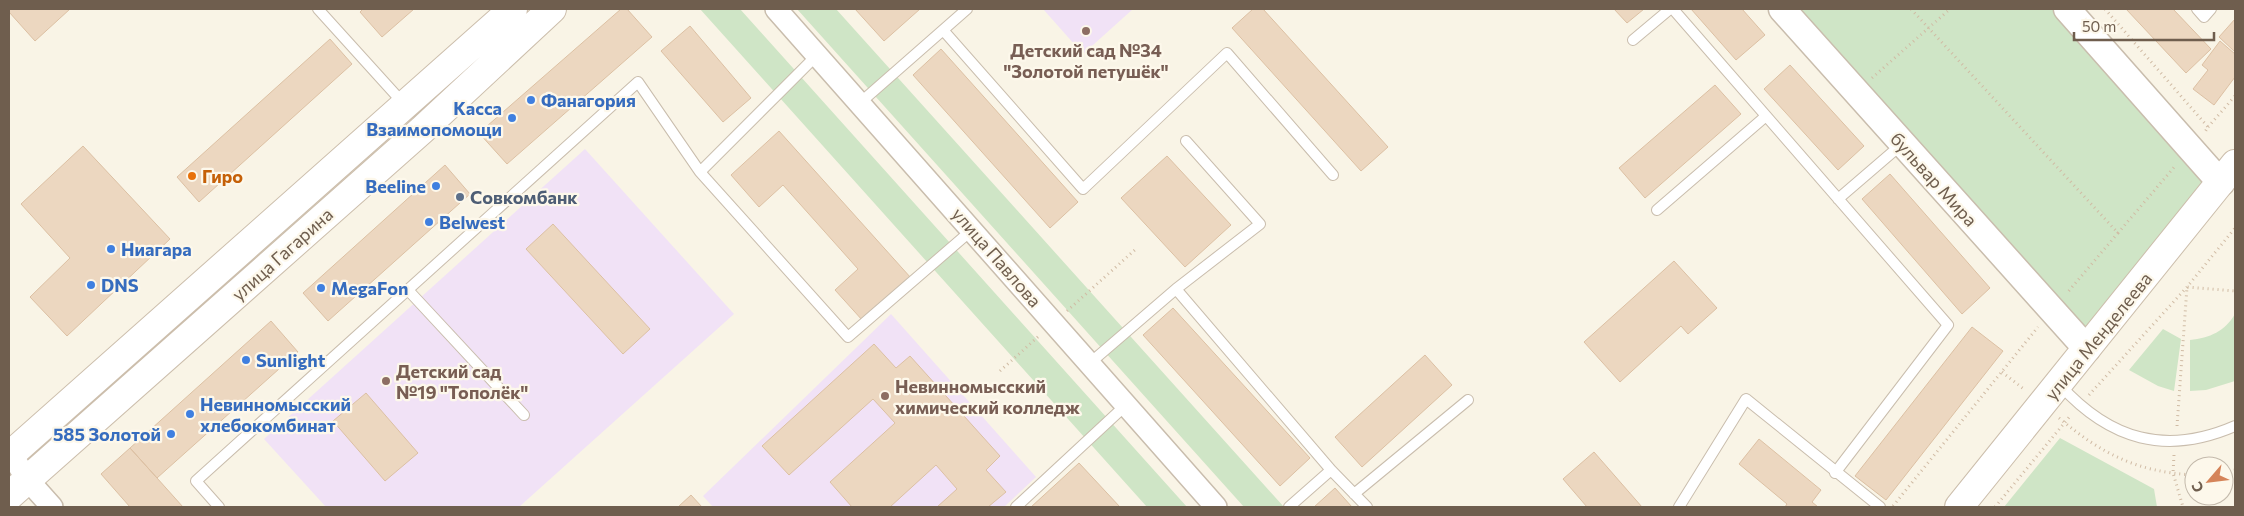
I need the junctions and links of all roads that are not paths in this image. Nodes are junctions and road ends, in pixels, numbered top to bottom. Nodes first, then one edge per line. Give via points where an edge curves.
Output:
1 (318, 9) edge
2 (513, 9) edge
3 (552, 9) edge
4 (776, 9) edge
5 (967, 9) edge
6 (1671, 9) edge
7 (1782, 9) edge
8 (2067, 9) edge
9 (2197, 9) edge
10 (2211, 9) edge
11 (943, 30) junction
12 (1633, 40) dead end
13 (818, 54) junction
14 (861, 102) junction
15 (405, 105) junction
16 (1766, 116) junction
17 (1186, 141) dead end
18 (1902, 143) junction
19 (2231, 170) edge
20 (700, 172) junction
21 (1333, 175) dead end
22 (1838, 199) junction
23 (1657, 210) dead end
24 (973, 229) junction
25 (1176, 289) junction
26 (408, 290) junction
27 (2087, 349) junction
28 (1090, 363) junction
29 (2059, 384) junction
30 (1468, 400) dead end
31 (1127, 404) junction
32 (524, 415) dead end
33 (2235, 426) edge
34 (9, 454) edge
35 (1331, 470) junction
36 (1835, 472) junction
37 (18, 488) edge
38 (1354, 494) junction
39 (52, 507) edge
40 (219, 507) edge
41 (1016, 507) edge
42 (1216, 507) edge
43 (1288, 507) edge
44 (1367, 507) edge
45 (1679, 507) edge
46 (1880, 507) edge
47 (1959, 507) edge

1 - 15 lane
2 - 15 main road, улица Гагарина
3 - 37 main road, улица Гагарина via 422,130
4 - 13 street, улица Павлова
5 - 11 lane
6 - 12 lane
6 - 16 lane
7 - 18 street, бульвар Мира
8 - 19 street via 2190,149
9 - 10 lane via 2204,16
11 - 14 lane
11 - 21 lane via 1083,189 1227,53
13 - 14 street, улица Павлова
13 - 20 lane
14 - 24 street, улица Павлова
15 - 34 main road, улица Гагарина
16 - 22 lane
16 - 23 lane
17 - 25 lane via 1260,224
18 - 22 lane
18 - 27 street, бульвар Мира
19 - 27 main road, улица Менделеева
20 - 24 lane via 848,337
20 - 26 lane via 638,82
22 - 36 lane via 1948,325
24 - 28 street, улица Павлова
25 - 28 lane
25 - 35 lane
26 - 32 lane
26 - 40 lane via 196,481
27 - 29 main road, улица Менделеева
28 - 31 street, улица Павлова
29 - 33 lane via 2079,406 2100,421 2124,433 2149,439 2175,441 2212,436
29 - 47 main road, улица Менделеева
30 - 38 lane
31 - 41 lane
31 - 42 street, улица Павлова
34 - 37 street
35 - 38 lane
35 - 43 lane
36 - 45 lane via 1746,399
36 - 46 lane
37 - 39 street
38 - 44 lane

